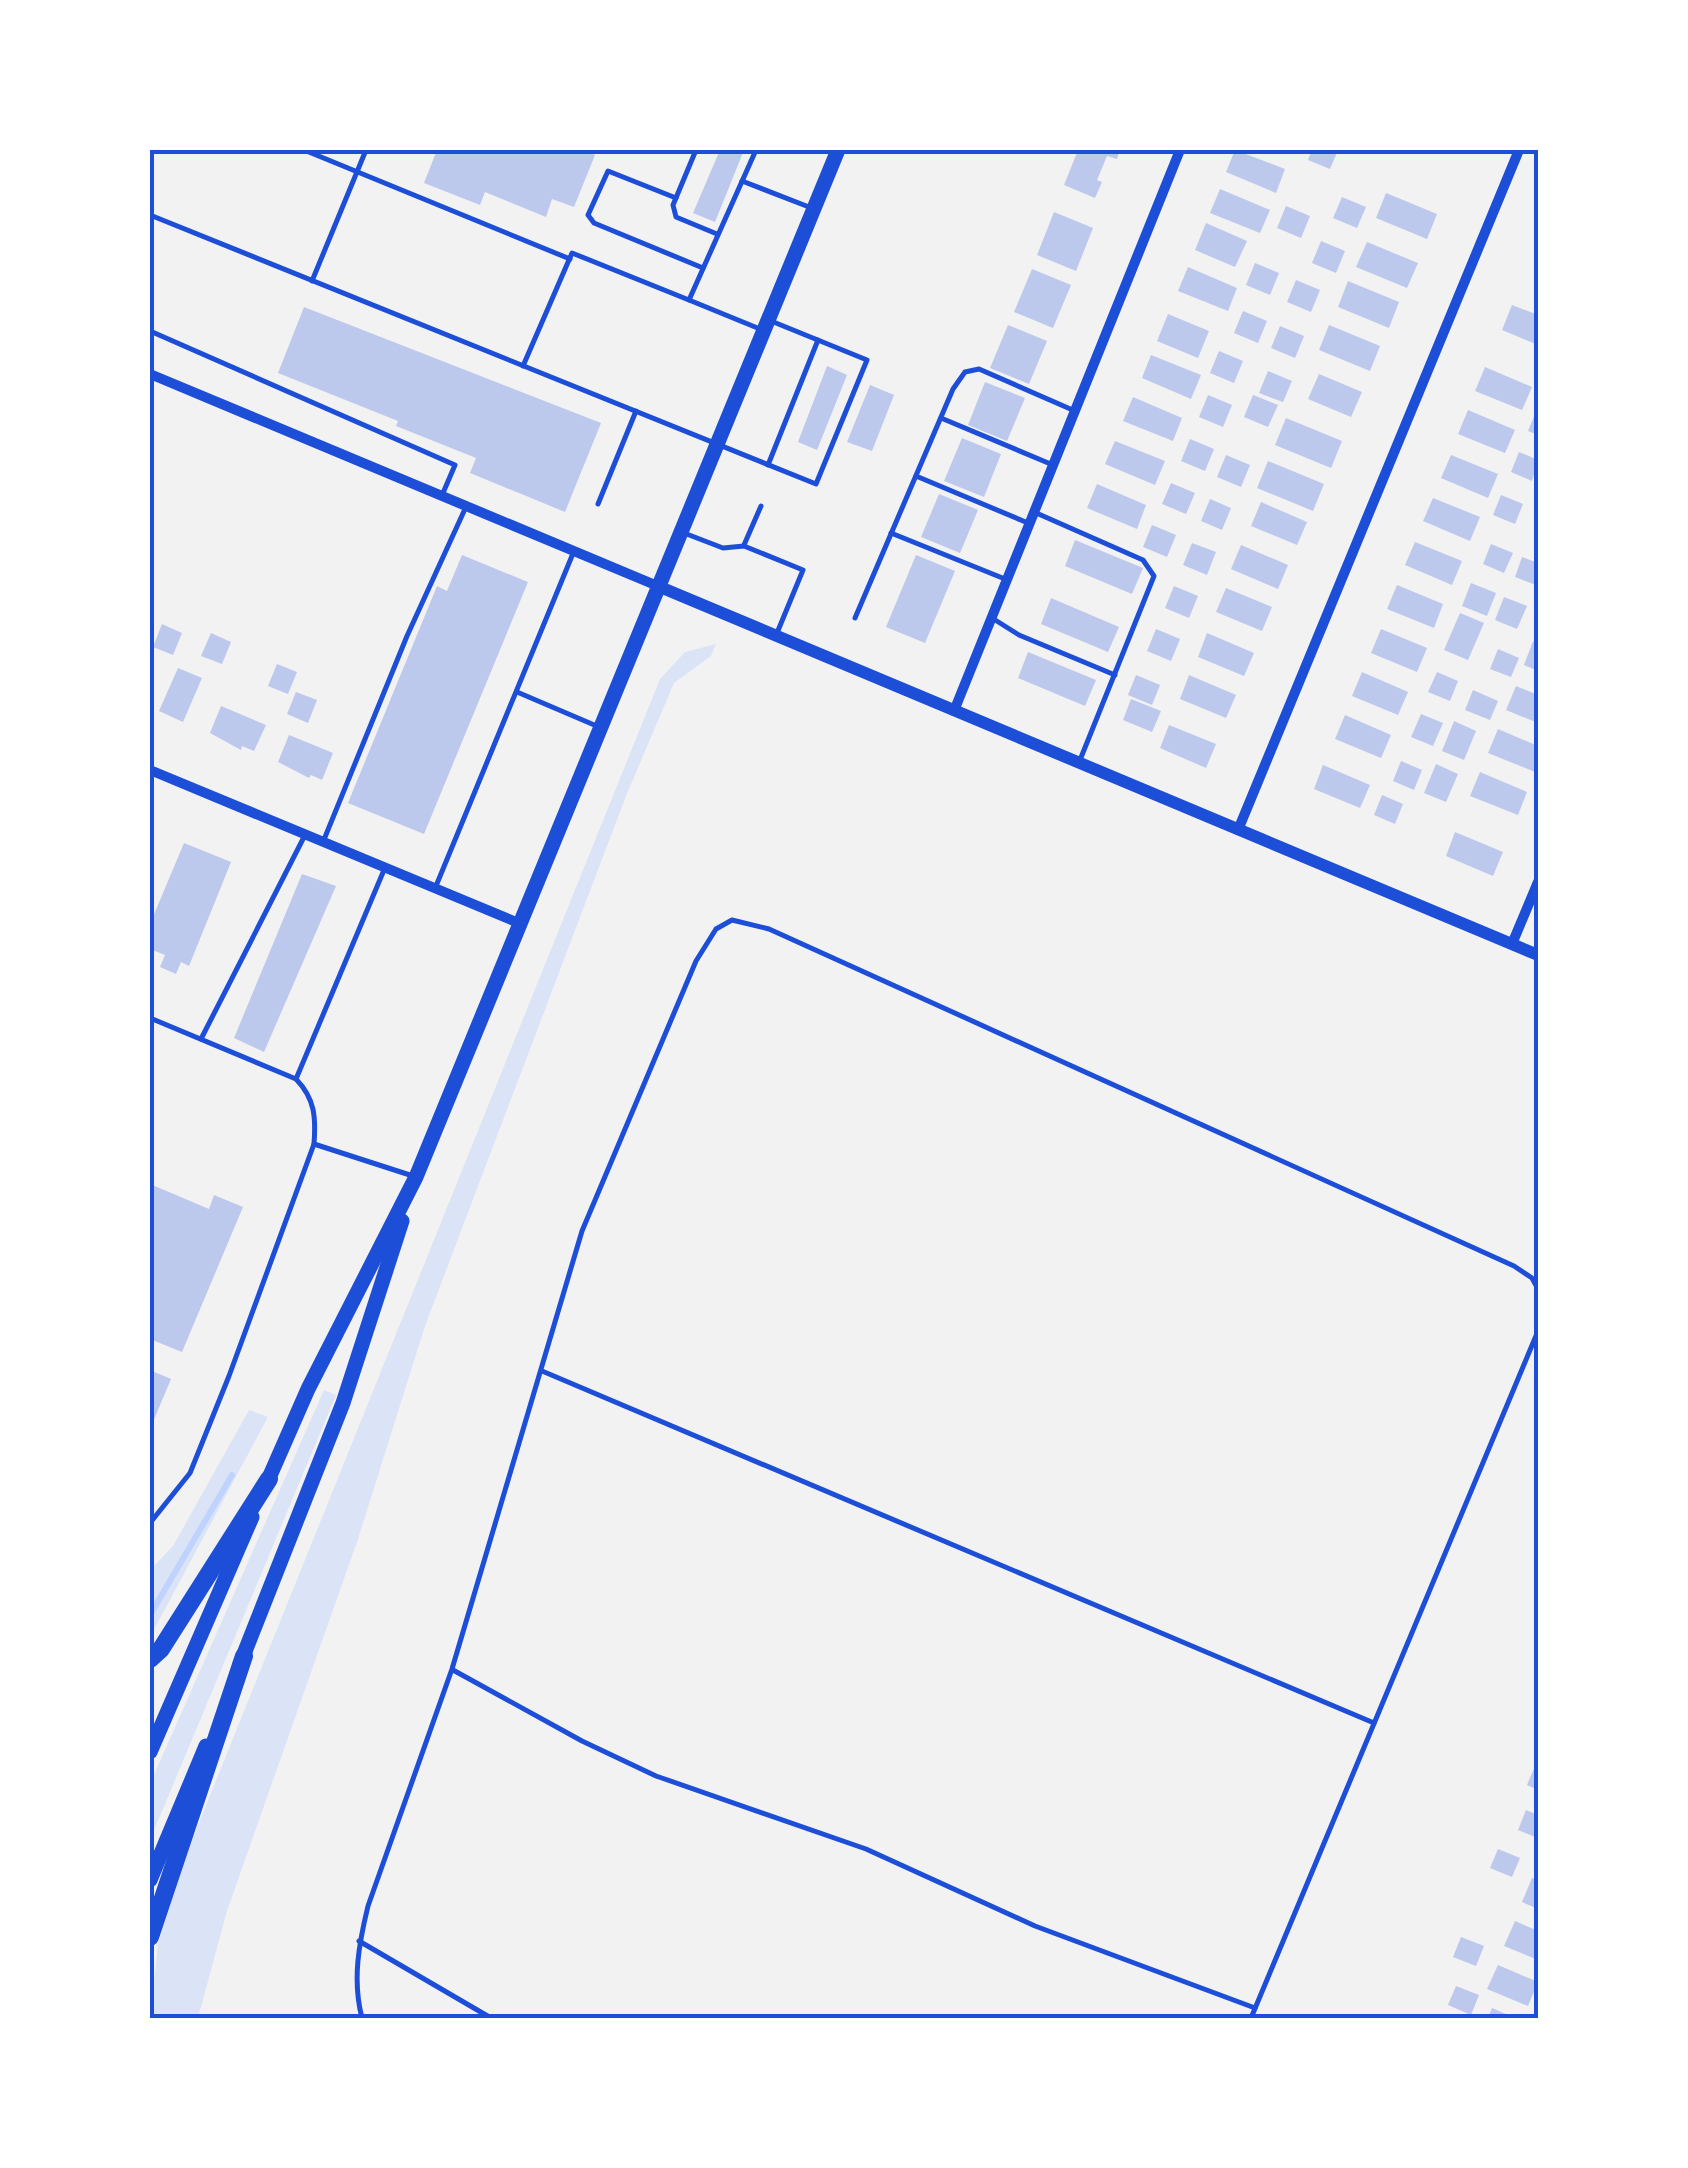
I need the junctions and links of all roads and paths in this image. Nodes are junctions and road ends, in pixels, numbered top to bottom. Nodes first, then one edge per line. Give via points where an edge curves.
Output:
1 (304, 150) edge
2 (366, 150) edge
3 (696, 150) edge
4 (756, 150) edge
5 (838, 150) edge
6 (1180, 150) edge
7 (1518, 150) edge
8 (357, 172) junction
9 (742, 180) junction
10 (676, 198) junction
11 (814, 209) junction
12 (150, 215) edge
13 (718, 234) junction
14 (570, 259) junction
15 (703, 268) junction
16 (312, 281) junction
17 (688, 300) junction
18 (766, 325) junction
19 (150, 331) edge
20 (818, 340) junction
21 (523, 366) junction
22 (150, 374) edge
23 (636, 411) junction
24 (1074, 412) junction
25 (941, 418) junction
26 (718, 444) junction
27 (768, 464) junction
28 (1053, 465) junction
29 (916, 476) junction
30 (442, 496) junction
31 (598, 504) dead end
32 (466, 506) junction
33 (760, 506) dead end
34 (1032, 518) junction
35 (682, 532) junction
36 (892, 533) junction
37 (744, 546) junction
38 (574, 552) junction
39 (1007, 580) junction
40 (660, 587) junction
41 (855, 618) dead end
42 (992, 618) junction
43 (776, 636) junction
44 (1114, 675) junction
45 (516, 692) junction
46 (954, 711) junction
47 (602, 728) junction
48 (1079, 763) junction
49 (150, 770) edge
50 (1238, 830) junction
51 (306, 834) junction
52 (323, 842) junction
53 (385, 867) junction
54 (1538, 882) edge
55 (435, 889) junction
56 (521, 924) junction
57 (1512, 944) junction
58 (1538, 955) edge
59 (150, 1018) edge
60 (201, 1039) junction
61 (296, 1080) junction
62 (314, 1144) junction
63 (416, 1177) junction
64 (1538, 1289) edge
65 (1538, 1331) edge
66 (542, 1371) junction
67 (269, 1479) junction
68 (150, 1523) edge
69 (244, 1656) junction
70 (150, 1659) edge
71 (452, 1669) junction
72 (1374, 1723) junction
73 (150, 1752) edge
74 (150, 1880) edge
75 (150, 1937) edge
76 (359, 1942) junction
77 (1255, 2008) junction
78 (362, 2018) edge
79 (491, 2018) edge
80 (1251, 2018) edge

1 - 8 lane
2 - 8 lane
3 - 10 lane
4 - 9 lane
5 - 11 main road
6 - 24 street
7 - 50 street
8 - 14 lane
8 - 16 lane
9 - 11 lane
9 - 13 lane
10 - 13 lane via 676,216
10 - 15 lane via 608,171 588,215
11 - 18 main road
12 - 16 lane
13 - 15 lane
14 - 17 lane via 572,253
14 - 21 lane
15 - 17 lane
16 - 21 lane
17 - 18 lane
18 - 20 lane
18 - 26 main road
19 - 30 lane via 455,465
20 - 27 lane
20 - 27 lane via 867,360 816,484
21 - 23 lane
22 - 30 street
23 - 26 lane
23 - 31 lane
24 - 25 lane via 972,369 953,389
24 - 28 street
25 - 28 lane
25 - 29 lane
26 - 27 lane
26 - 35 main road
28 - 34 street
29 - 34 lane
29 - 36 lane
30 - 32 street
32 - 38 street
32 - 52 lane
33 - 37 lane
34 - 39 street
34 - 44 lane via 1151,568 1151,588
35 - 37 lane via 723,548
35 - 40 main road
36 - 39 lane
36 - 41 lane
37 - 43 lane via 803,570
38 - 40 street
38 - 45 lane
39 - 42 street
40 - 43 street
40 - 47 main road
42 - 44 lane
42 - 46 street
43 - 46 street
44 - 48 lane
45 - 47 lane
45 - 55 lane
46 - 48 street
47 - 56 main road
48 - 50 street
49 - 51 street
50 - 57 street
51 - 52 street
51 - 60 lane
52 - 53 street
53 - 55 street
53 - 61 lane
54 - 57 street
55 - 56 street
56 - 63 main road
57 - 58 street
59 - 60 lane
60 - 61 lane
61 - 62 lane via 316,1114
62 - 63 lane
62 - 68 lane via 190,1474
63 - 67 main road
63 - 69 main road via 343,1403
64 - 66 lane via 1514,1266 769,929 732,920 716,929 696,961 590,1213
65 - 72 lane
66 - 71 lane
66 - 72 lane
67 - 70 highway
67 - 73 main road
69 - 74 main road
69 - 75 highway
71 - 76 lane
71 - 77 lane via 656,1776 866,1849 1035,1926
72 - 77 lane
76 - 78 lane
76 - 79 lane
77 - 80 lane

